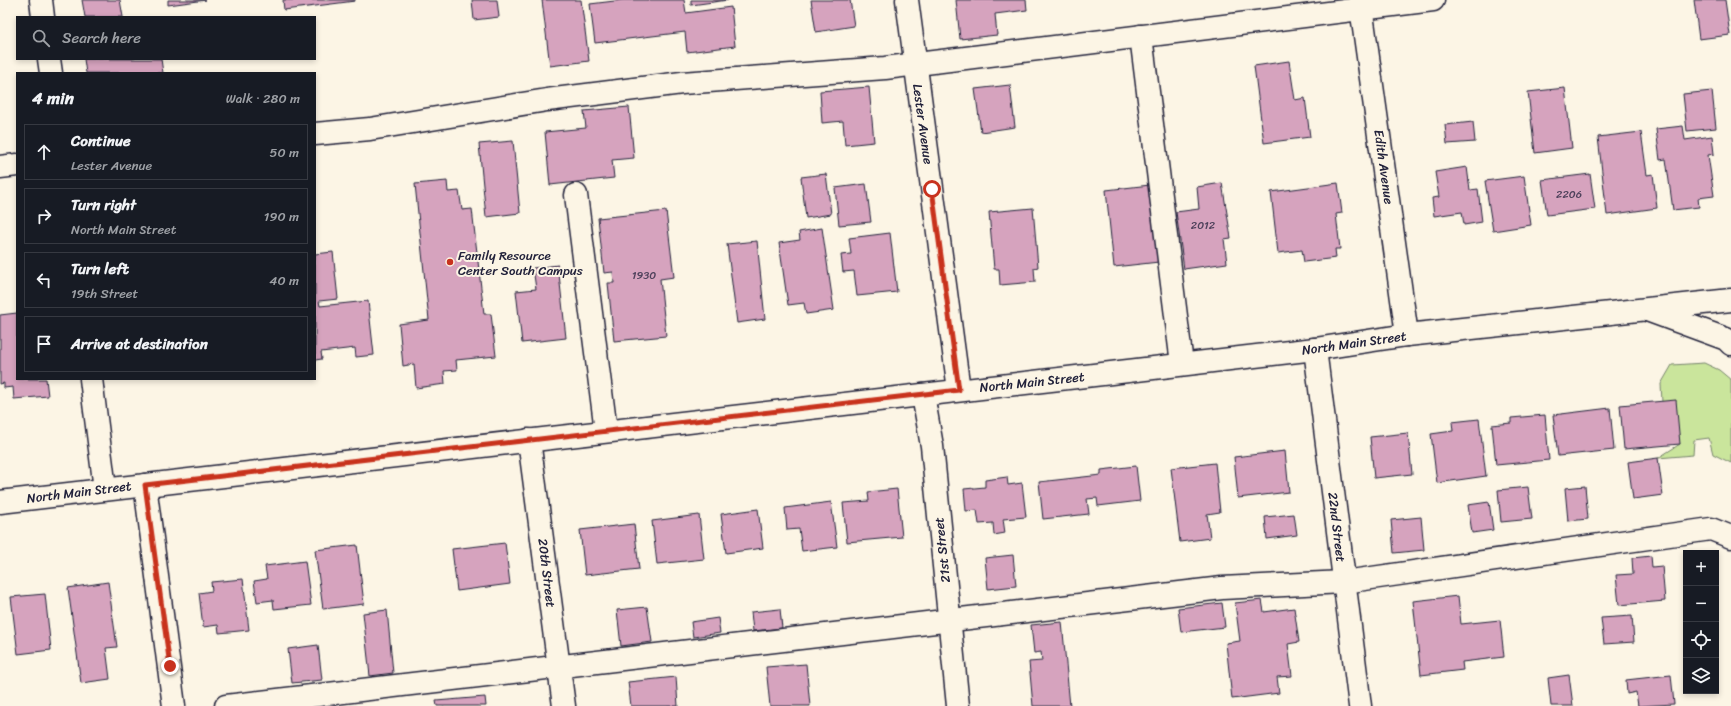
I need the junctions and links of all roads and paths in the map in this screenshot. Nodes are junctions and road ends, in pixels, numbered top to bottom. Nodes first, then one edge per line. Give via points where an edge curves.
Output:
1 (41, 0) edge
2 (907, 0) edge
3 (1433, 0) edge
4 (1360, 4) edge
5 (44, 16) edge
6 (1141, 36) junction
7 (49, 60) edge
8 (915, 64) junction
9 (51, 72) edge
10 (316, 134) edge
11 (16, 165) edge
12 (0, 167) edge
13 (576, 195) dead end
14 (1731, 300) edge
15 (1647, 310) junction
16 (1407, 335) junction
17 (1731, 344) edge
18 (1315, 349) junction
19 (1182, 364) junction
20 (91, 380) edge
21 (959, 390) junction
22 (923, 394) junction
23 (606, 431) junction
24 (529, 440) junction
25 (145, 485) junction
26 (105, 489) junction
27 (0, 502) edge
28 (1731, 537) edge
29 (1344, 582) junction
30 (950, 619) junction
31 (559, 666) junction
32 (174, 706) edge
33 (226, 706) edge
34 (564, 706) edge
35 (958, 706) edge
36 (1360, 706) edge

1 - 5 street
2 - 8 street, Lester Avenue
3 - 4 street
4 - 6 street
4 - 16 street, Edith Avenue
6 - 8 street
6 - 19 street
7 - 9 street
8 - 10 street via 682,83 547,100 370,129
8 - 21 street, Lester Avenue
11 - 12 street
13 - 23 street
14 - 15 street, North Main Street
15 - 16 street, North Main Street
15 - 17 street via 1726,339
16 - 18 street, North Main Street
18 - 19 street, North Main Street
18 - 29 street, 22nd Street
19 - 21 street, North Main Street
20 - 26 street
21 - 22 street, North Main Street
22 - 23 street, North Main Street
22 - 30 street, 21st Street via 932,446
23 - 24 street, North Main Street
24 - 25 street, North Main Street
24 - 31 street, 20th Street
25 - 26 street, North Main Street
25 - 32 street
26 - 27 street, North Main Street
28 - 29 street via 1711,529
29 - 30 street via 1222,588
29 - 36 street, 22nd Street
30 - 31 street
30 - 35 street, 21st Street
31 - 33 street
31 - 34 street, 20th Street

